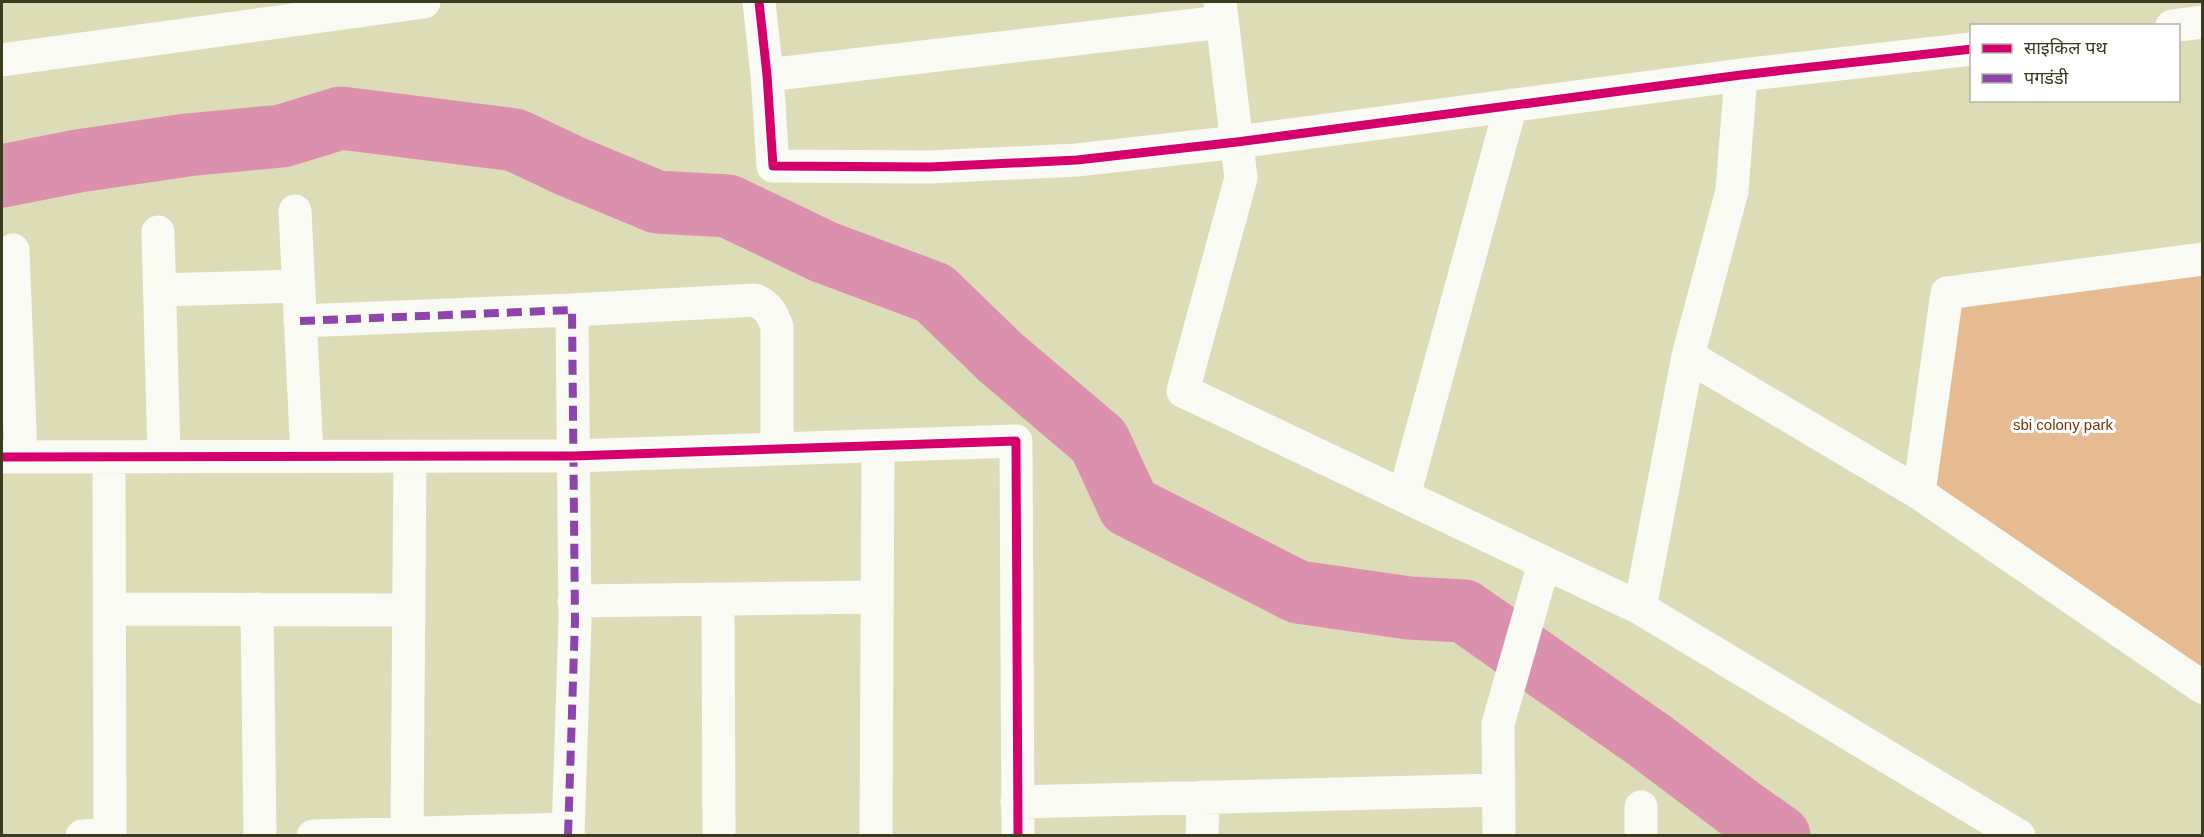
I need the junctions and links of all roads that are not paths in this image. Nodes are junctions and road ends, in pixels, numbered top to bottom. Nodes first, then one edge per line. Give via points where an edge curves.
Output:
1 (424, 2) edge
2 (759, 2) edge
3 (371, 5) edge
4 (1221, 12) edge
5 (2202, 22) edge
6 (2180, 25) edge
7 (1970, 49) edge
8 (2, 60) edge
9 (767, 75) junction
10 (1741, 75) junction
11 (1511, 105) junction
12 (1237, 142) junction
13 (295, 211) dead end
14 (158, 232) dead end
15 (13, 250) dead end
16 (2202, 259) edge
17 (298, 286) junction
18 (160, 290) junction
19 (572, 310) junction
20 (300, 321) junction
21 (1688, 356) junction
22 (878, 446) junction
23 (777, 449) junction
24 (307, 456) junction
25 (410, 456) junction
26 (573, 456) junction
27 (11, 457) edge
28 (109, 457) junction
29 (164, 457) junction
30 (1919, 493) junction
31 (1404, 496) junction
32 (1544, 563) junction
33 (877, 597) junction
34 (718, 600) junction
35 (574, 601) junction
36 (1640, 608) junction
37 (110, 609) junction
38 (257, 609) junction
39 (408, 609) junction
40 (2202, 687) edge
41 (1498, 790) junction
42 (1203, 797) junction
43 (1017, 802) junction
44 (568, 832) edge
45 (407, 833) junction
46 (101, 835) edge
47 (260, 836) edge
48 (313, 836) edge
49 (719, 836) edge
50 (876, 836) edge
51 (1018, 836) edge
52 (1202, 836) edge
53 (1499, 836) edge
54 (2019, 836) edge

1 - 3 street
2 - 9 street
3 - 8 street
4 - 9 street
4 - 12 street
5 - 6 street
7 - 10 street
9 - 12 street via 773,166 930,167 1077,160
10 - 11 street
10 - 21 street via 1732,191
11 - 12 street
11 - 31 street
12 - 31 street via 1241,178 1183,391
13 - 17 street
14 - 18 street
15 - 27 street
16 - 30 street via 1947,293
17 - 18 street
17 - 20 street
18 - 29 street
19 - 20 street
19 - 23 street via 755,300 765,305 777,327
19 - 26 street
20 - 24 street
21 - 30 street
21 - 36 street
22 - 23 street
22 - 33 street
22 - 43 street via 1016,441
23 - 26 street
24 - 25 street
24 - 29 street
25 - 26 street
25 - 39 street
26 - 35 street
27 - 28 street
28 - 29 street
28 - 37 street
30 - 40 street
31 - 32 street
32 - 36 street
32 - 41 street via 1498,724
33 - 34 street
33 - 50 street
34 - 35 street
34 - 49 street
35 - 44 street
36 - 54 street
37 - 38 street
37 - 46 street
38 - 39 street
38 - 47 street
39 - 45 street
41 - 42 street
41 - 53 street
42 - 43 street
42 - 52 street
43 - 51 street
44 - 45 street
45 - 48 street

